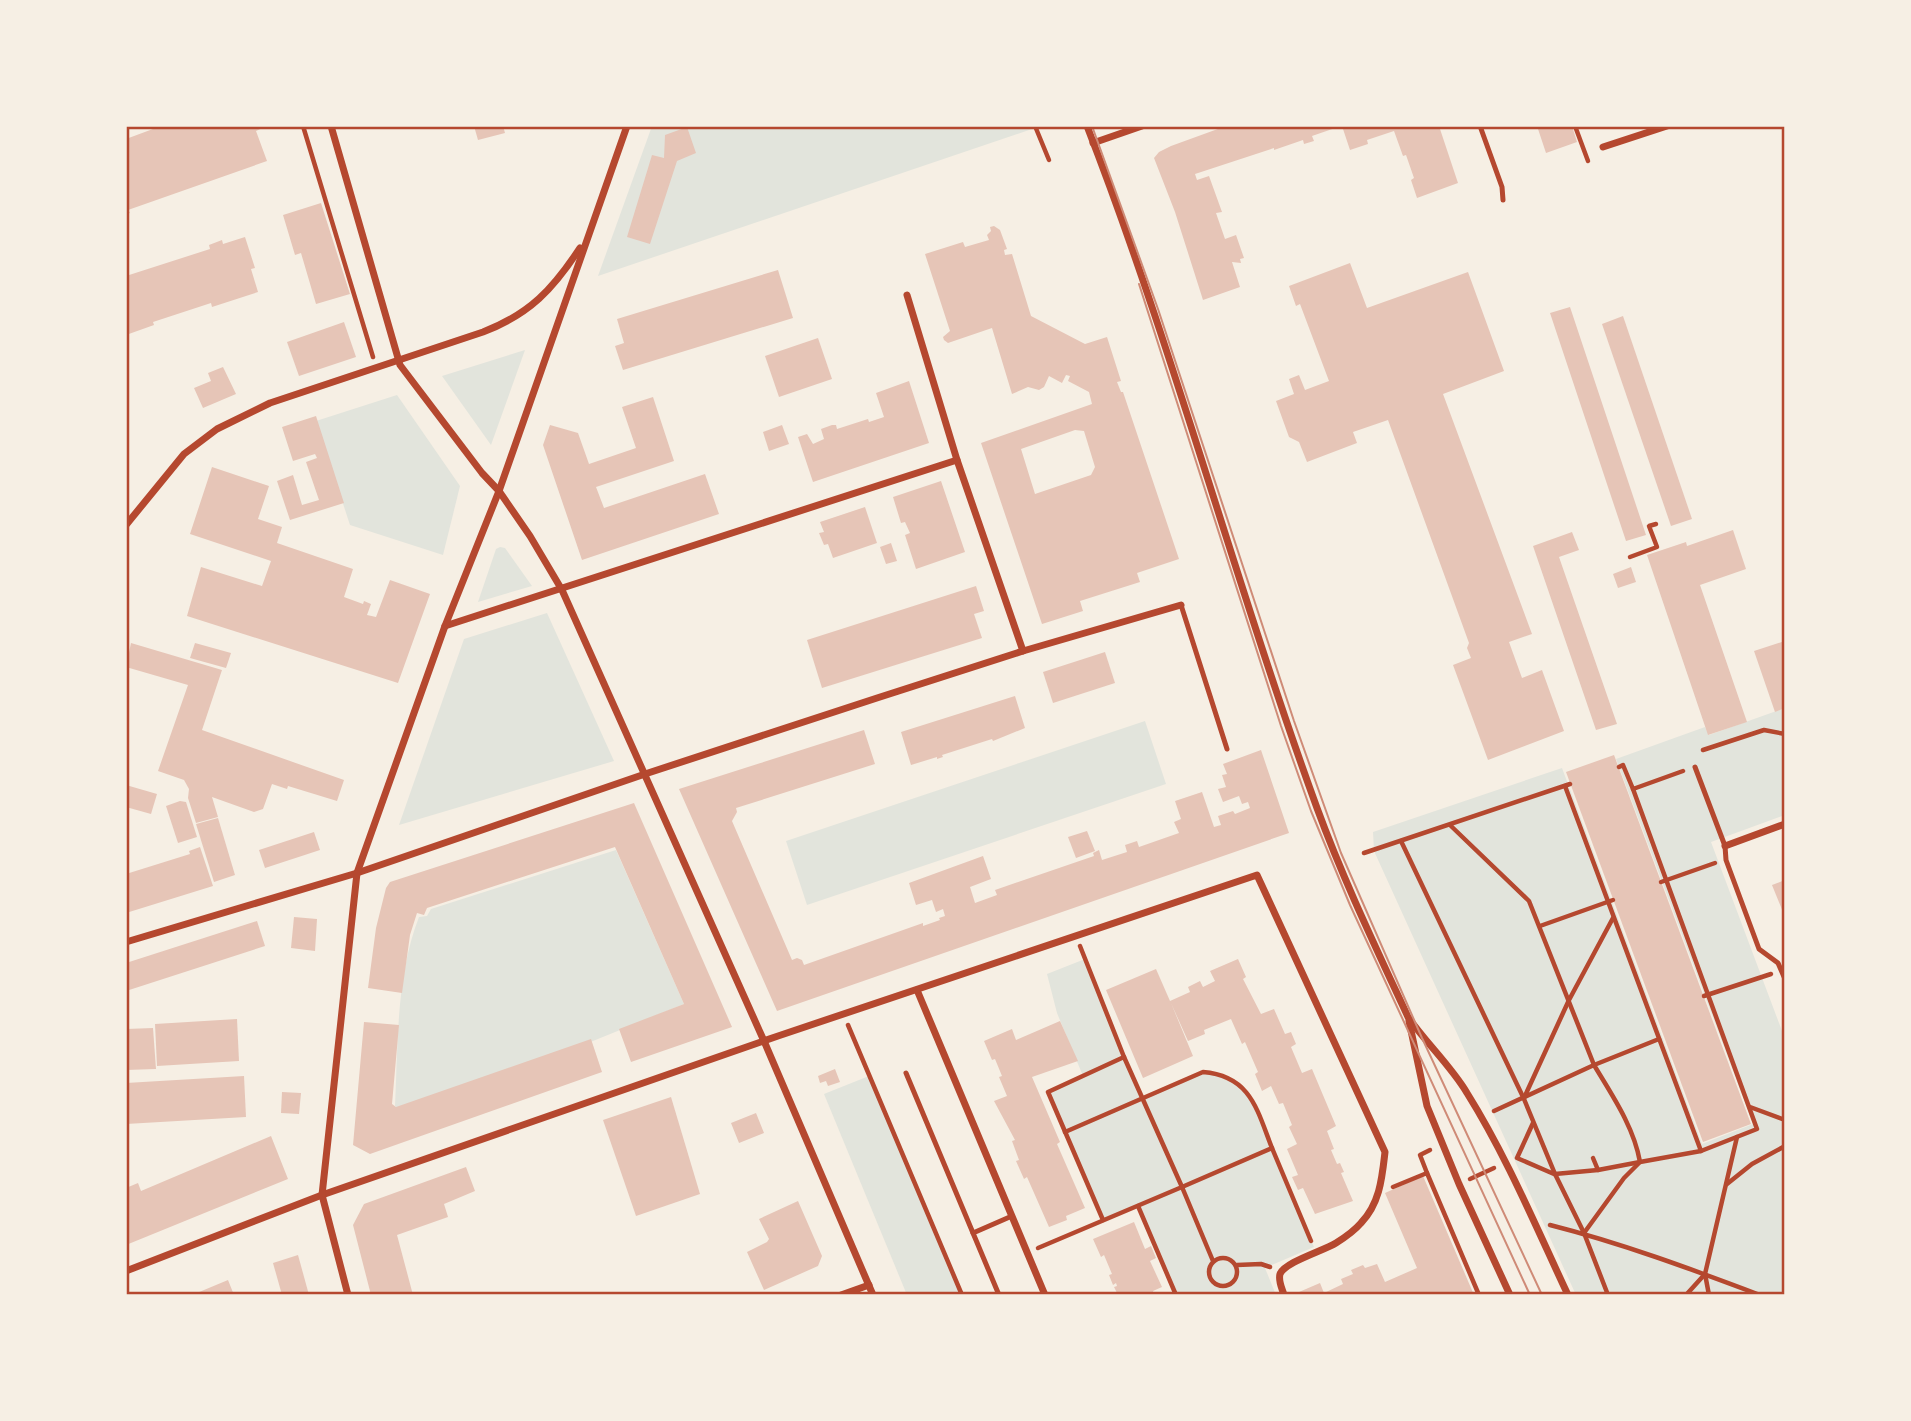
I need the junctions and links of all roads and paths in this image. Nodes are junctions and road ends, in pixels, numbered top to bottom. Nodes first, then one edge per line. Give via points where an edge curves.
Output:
1 (303, 126) edge
2 (331, 126) edge
3 (627, 126) edge
4 (1035, 126) edge
5 (1087, 126) edge
6 (1142, 126) edge
7 (1480, 126) edge
8 (1575, 126) edge
9 (1667, 126) edge
10 (1093, 143) junction
11 (1603, 148) dead end
12 (1049, 160) dead end
13 (1588, 161) dead end
14 (1503, 200) dead end
15 (587, 239) junction
16 (907, 295) dead end
17 (398, 360) junction
18 (376, 368) junction
19 (957, 460) junction
20 (499, 491) junction
21 (1656, 524) dead end
22 (126, 525) edge
23 (1630, 557) dead end
24 (562, 590) junction
25 (1181, 605) joint
26 (446, 626) junction
27 (1023, 651) junction
28 (1785, 734) edge
29 (1227, 749) dead end
30 (1703, 751) dead end
31 (1619, 767) dead end
32 (1695, 767) joint
33 (645, 774) junction
34 (1633, 789) junction
35 (1785, 824) edge
36 (1451, 826) junction
37 (1401, 841) junction
38 (1725, 846) junction
39 (1364, 853) dead end
40 (1726, 860) junction
41 (357, 873) junction
42 (1664, 881) junction
43 (1610, 901) junction
44 (1614, 918) junction
45 (1540, 926) junction
46 (1076, 936) junction
47 (126, 943) edge
48 (1782, 970) junction
49 (1785, 979) edge
50 (917, 990) junction
51 (1707, 995) junction
52 (1569, 1000) junction
53 (844, 1014) junction
54 (1408, 1017) junction
55 (1659, 1039) junction
56 (764, 1041) junction
57 (1124, 1057) junction
58 (1594, 1065) junction
59 (906, 1073) dead end
60 (1524, 1099) junction
61 (1142, 1100) junction
62 (1749, 1106) junction
63 (1494, 1111) dead end
64 (1785, 1120) edge
65 (1533, 1122) junction
66 (1065, 1132) junction
67 (1737, 1137) junction
68 (1785, 1146) edge
69 (1272, 1148) junction
70 (1432, 1150) dead end
71 (1701, 1151) junction
72 (1517, 1158) junction
73 (1593, 1158) dead end
74 (1640, 1162) junction
75 (1506, 1163) junction
76 (1598, 1170) junction
77 (1427, 1173) junction
78 (1555, 1174) junction
79 (1459, 1184) junction
80 (1726, 1184) junction
81 (1182, 1187) junction
82 (1380, 1192) junction
83 (321, 1195) junction
84 (1138, 1206) junction
85 (1012, 1216) junction
86 (1103, 1220) junction
87 (1550, 1224) dead end
88 (973, 1233) junction
89 (1584, 1233) junction
90 (1027, 1252) junction
91 (1317, 1254) junction
92 (1213, 1261) junction
93 (1475, 1264) dead end
94 (1237, 1265) junction
95 (1468, 1267) junction
96 (126, 1271) edge
97 (1281, 1271) junction
98 (1705, 1274) junction
99 (869, 1285) junction
100 (1225, 1286) junction
101 (348, 1295) edge
102 (841, 1295) edge
103 (873, 1295) edge
104 (961, 1295) edge
105 (999, 1295) edge
106 (1045, 1295) edge
107 (1177, 1295) edge
108 (1226, 1295) edge
109 (1284, 1295) edge
110 (1479, 1295) edge
111 (1510, 1295) edge
112 (1568, 1295) edge
113 (1608, 1295) edge
114 (1686, 1295) edge
115 (1709, 1295) edge
116 (1760, 1295) edge

1 - 18 path
2 - 17 street
3 - 15 street
4 - 12 path
5 - 10 street
6 - 10 street
7 - 14 lane
8 - 13 path
9 - 11 street
10 - 54 street via 1153,310 1317,809
15 - 17 street via 559,278 524,312
15 - 20 street
16 - 19 street
17 - 18 street
17 - 20 street
18 - 22 street via 270,402 217,429 184,454
19 - 24 street
19 - 27 street
20 - 24 street
20 - 26 street
21 - 23 path via 1649,526 1657,547
24 - 26 street
24 - 33 street
25 - 27 street
25 - 29 lane
26 - 41 street
27 - 33 street
28 - 30 path via 1764,730
31 - 34 path via 1623,765
32 - 34 path
32 - 38 lane
33 - 41 street
33 - 56 street
34 - 42 path
35 - 38 street
36 - 37 path
36 - 43 path via 1568,785
36 - 45 path via 1529,901
37 - 39 path
37 - 60 path
38 - 40 lane
40 - 42 path
40 - 48 lane via 1759,948
41 - 47 street
41 - 83 street
42 - 51 path
43 - 44 path
43 - 45 path
44 - 52 path
44 - 55 path
45 - 52 path
46 - 50 street
46 - 57 path
46 - 82 street via 1257,875 1385,1152
48 - 49 lane
48 - 51 path
50 - 53 street
50 - 85 street
51 - 62 path
52 - 58 path
52 - 60 path
53 - 56 street
53 - 104 path
54 - 75 street via 1466,1091
54 - 79 street via 1427,1106
55 - 58 path
55 - 71 path
56 - 83 street
56 - 99 street
57 - 61 path
57 - 66 path via 1048,1093
58 - 60 path
58 - 74 path via 1622,1113
59 - 88 lane
60 - 63 path
60 - 65 path
61 - 66 path
61 - 69 path via 1203,1072 1222,1074 1252,1098
61 - 81 path
62 - 64 path
62 - 67 path via 1758,1129
65 - 72 path
65 - 78 path
66 - 86 path
67 - 71 path
67 - 80 path
68 - 80 path
69 - 81 path
69 - 91 path
70 - 77 path via 1420,1155
71 - 74 path
72 - 75 path
72 - 78 path
73 - 76 path
74 - 76 path
74 - 89 path
75 - 79 path
75 - 112 street
76 - 78 path
77 - 82 path
77 - 95 path
78 - 89 path
79 - 111 street
80 - 98 path
81 - 84 path
81 - 92 path
82 - 91 street via 1362,1222
83 - 96 street
83 - 101 street
84 - 86 path
84 - 107 path
85 - 88 lane
85 - 90 street
86 - 90 path
87 - 89 path
88 - 105 lane
89 - 98 path
89 - 113 path
90 - 106 street
91 - 97 street
92 - 94 path via 1226,1257
92 - 100 path via 1210,1278
93 - 95 path
94 - 97 path via 1261,1264
94 - 100 path via 1236,1279
95 - 110 path
97 - 109 street
98 - 114 path
98 - 115 path
98 - 116 path
99 - 102 street
99 - 103 street
100 - 108 path

